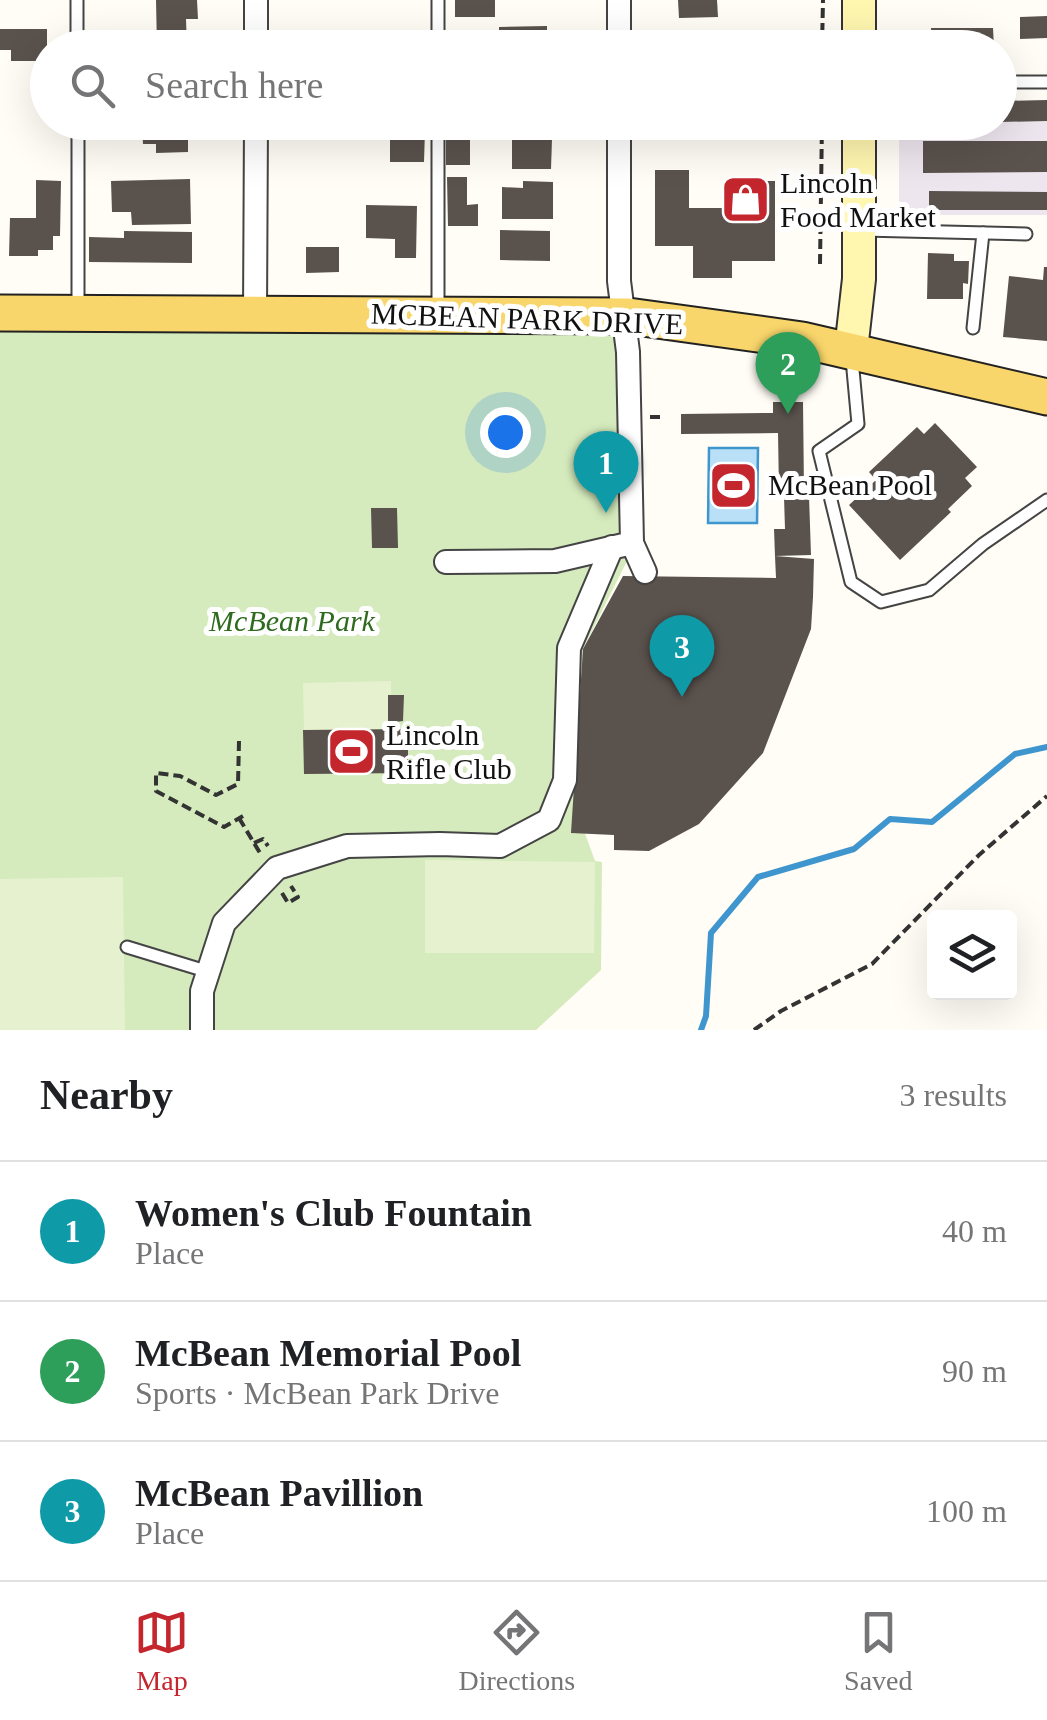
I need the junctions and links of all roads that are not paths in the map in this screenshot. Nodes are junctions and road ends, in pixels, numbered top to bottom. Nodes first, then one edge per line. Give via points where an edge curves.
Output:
1 (78, 0) edge
2 (256, 0) edge
3 (438, 0) edge
4 (619, 0) edge
5 (859, 0) edge
6 (78, 30) edge
7 (256, 30) edge
8 (438, 30) edge
9 (619, 30) edge
10 (859, 30) edge
11 (1017, 82) edge
12 (1047, 82) edge
13 (78, 140) edge
14 (256, 140) edge
15 (438, 140) edge
16 (619, 140) edge
17 (859, 140) edge
18 (859, 230) junction
19 (984, 233) junction
20 (1026, 234) dead end
21 (0, 313) edge
22 (78, 313) junction
23 (256, 314) junction
24 (438, 314) junction
25 (624, 316) junction
26 (973, 328) dead end
27 (851, 350) junction
28 (1047, 397) edge
29 (1047, 500) edge
30 (622, 545) junction
31 (446, 562) dead end
32 (645, 572) dead end
33 (128, 947) dead end
34 (209, 972) junction
35 (202, 1030) edge

1 - 6 lane
2 - 7 street
3 - 8 lane
4 - 9 street
5 - 10 street
11 - 12 lane
13 - 22 lane
14 - 23 street
15 - 24 lane
16 - 25 street
17 - 18 street
18 - 19 lane
18 - 27 street
19 - 20 lane
19 - 26 lane
21 - 22 main road, MCBEAN PARK DRIVE
22 - 23 main road, MCBEAN PARK DRIVE
23 - 24 main road, MCBEAN PARK DRIVE
24 - 25 main road, MCBEAN PARK DRIVE
25 - 27 main road, MCBEAN PARK DRIVE
25 - 30 street
27 - 28 main road, MCBEAN PARK DRIVE
27 - 29 lane via 858,424 818,451 851,582 881,602 930,590
30 - 31 street via 555,561
30 - 32 street
30 - 34 street via 569,648 564,780 549,820 500,846 347,846 277,868 281,882 224,923
33 - 34 lane
34 - 35 street

